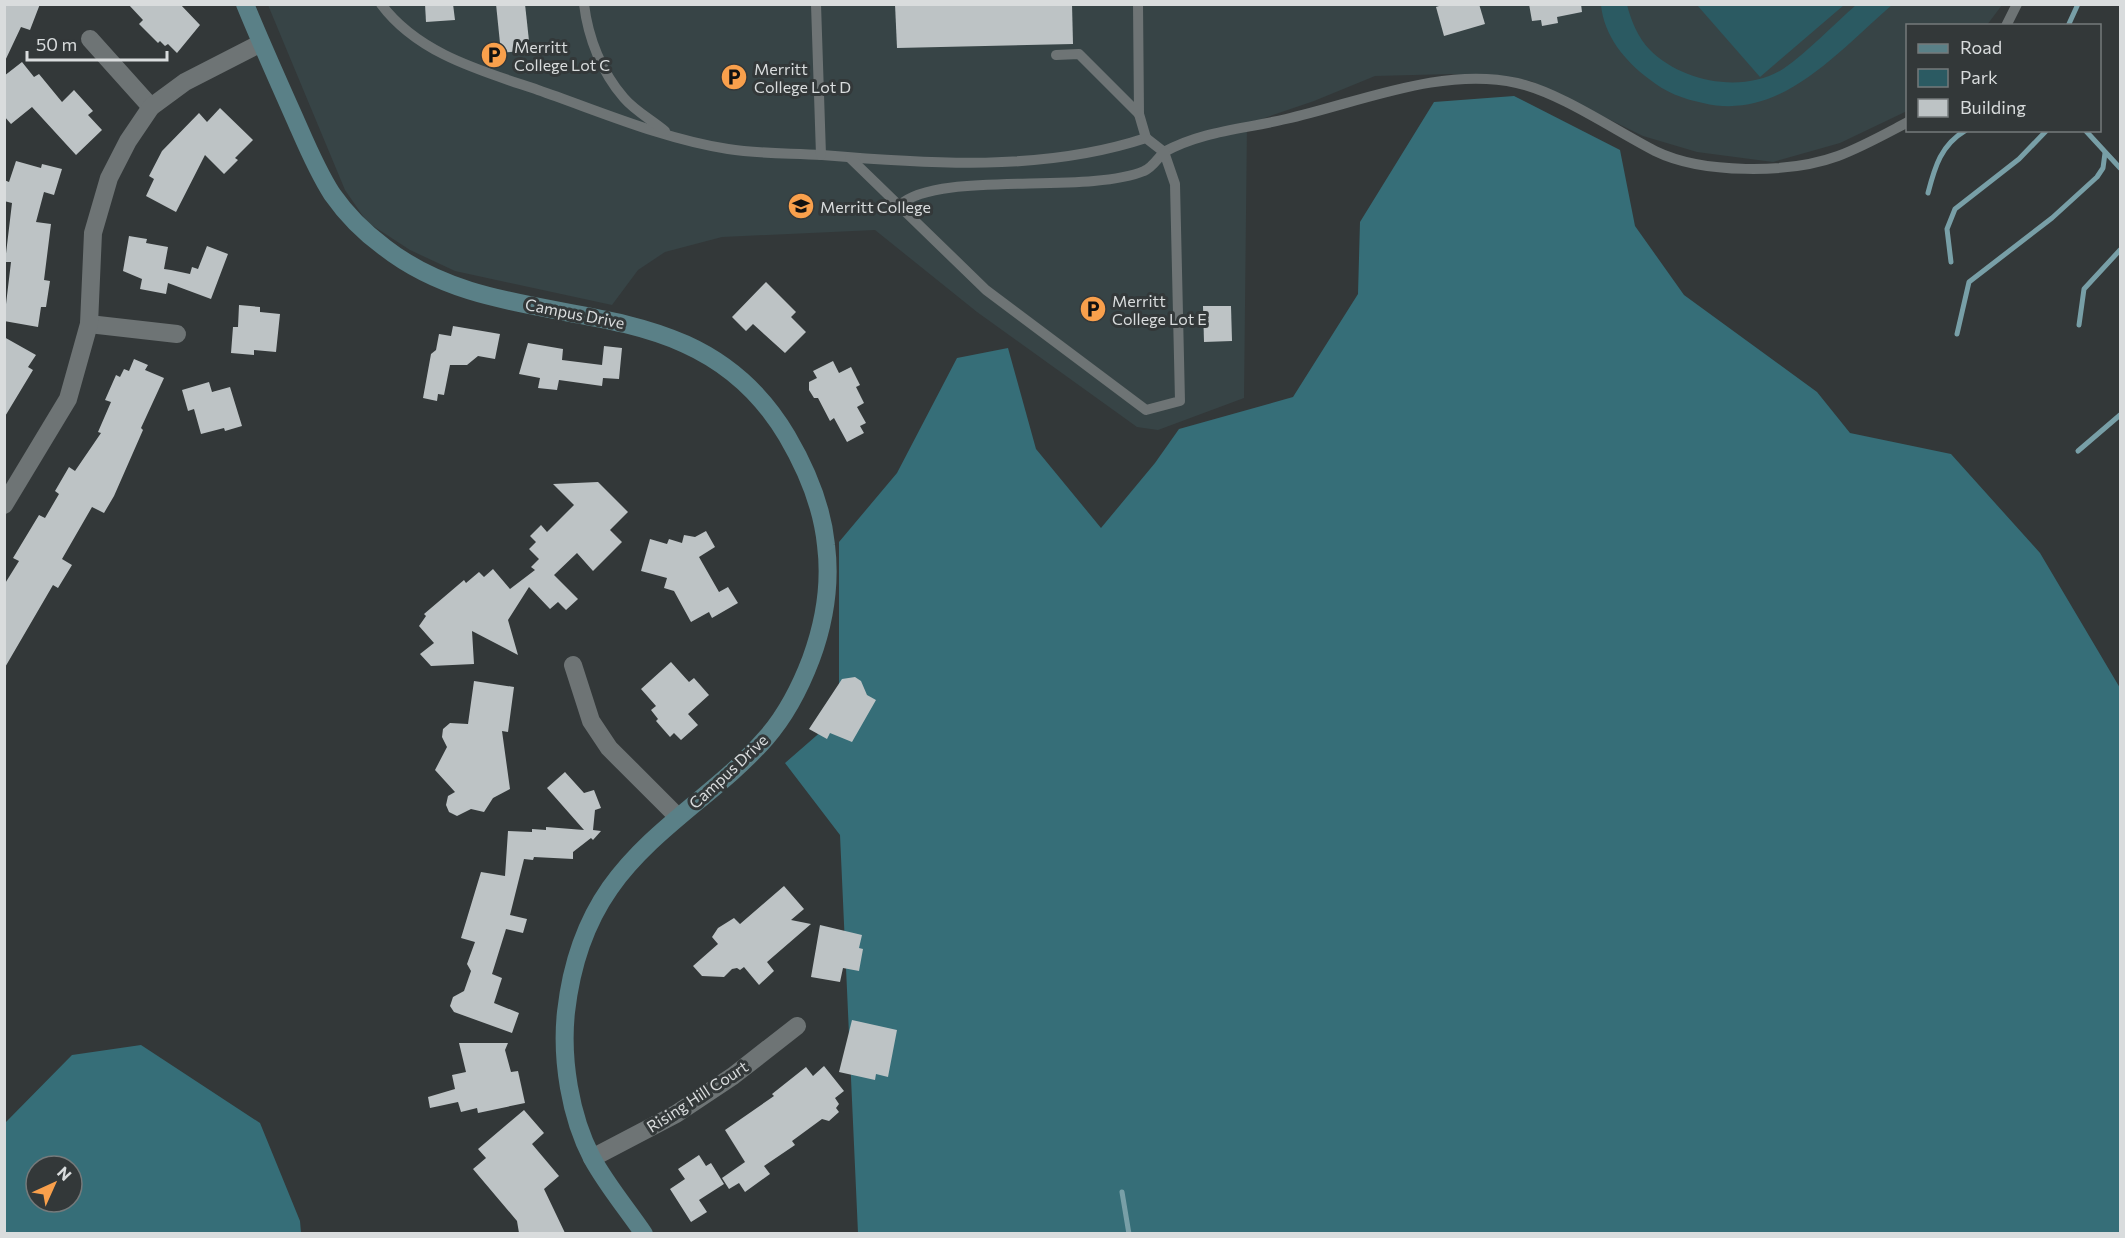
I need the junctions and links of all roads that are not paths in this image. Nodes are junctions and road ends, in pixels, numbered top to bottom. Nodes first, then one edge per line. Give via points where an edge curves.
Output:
1 (245, 4) edge
2 (381, 4) edge
3 (584, 4) edge
4 (816, 4) edge
5 (1137, 4) edge
6 (2017, 4) edge
7 (2007, 24) edge
8 (90, 39) dead end
9 (261, 43) junction
10 (1056, 55) dead end
11 (151, 107) junction
12 (1139, 114) junction
13 (1906, 123) edge
14 (672, 136) junction
15 (1146, 138) junction
16 (1164, 152) junction
17 (821, 155) junction
18 (850, 158) junction
19 (900, 206) junction
20 (88, 324) junction
21 (177, 334) dead end
22 (4, 506) edge
23 (573, 665) dead end
24 (678, 817) junction
25 (797, 1026) dead end
26 (592, 1158) junction
27 (644, 1233) edge

1 - 9 street, Campus Drive
2 - 14 lane via 403,28 435,50 482,71
3 - 14 lane via 587,32 625,99
4 - 17 lane
5 - 12 lane
6 - 7 lane
8 - 11 street
9 - 11 street via 185,82
9 - 24 street, Campus Drive via 332,194 384,247 414,268 451,286 637,326 680,341 722,364 751,390 779,423 804,465 819,505 826,545 828,586 824,626 799,691 782,717 744,760
10 - 12 lane via 1079,54
11 - 20 street via 109,178 96,222
12 - 15 lane
13 - 16 lane via 1836,156 1788,166 1701,165 1658,152 1518,83 1474,79 1410,87 1286,119 1195,137
14 - 17 lane via 728,149
15 - 16 lane
15 - 18 lane via 1121,147 1035,159 931,163
16 - 19 lane via 1146,170 1128,175 929,190
16 - 19 lane via 1175,184 1180,401 1146,410 986,290
17 - 18 lane
18 - 19 lane
20 - 21 street
20 - 22 street via 68,399
23 - 24 street via 591,721 609,748
24 - 26 street, Campus Drive via 610,888 577,954 563,1034 568,1082
25 - 26 street, Rising Hill Court via 733,1076 676,1113
26 - 27 street, Campus Drive

